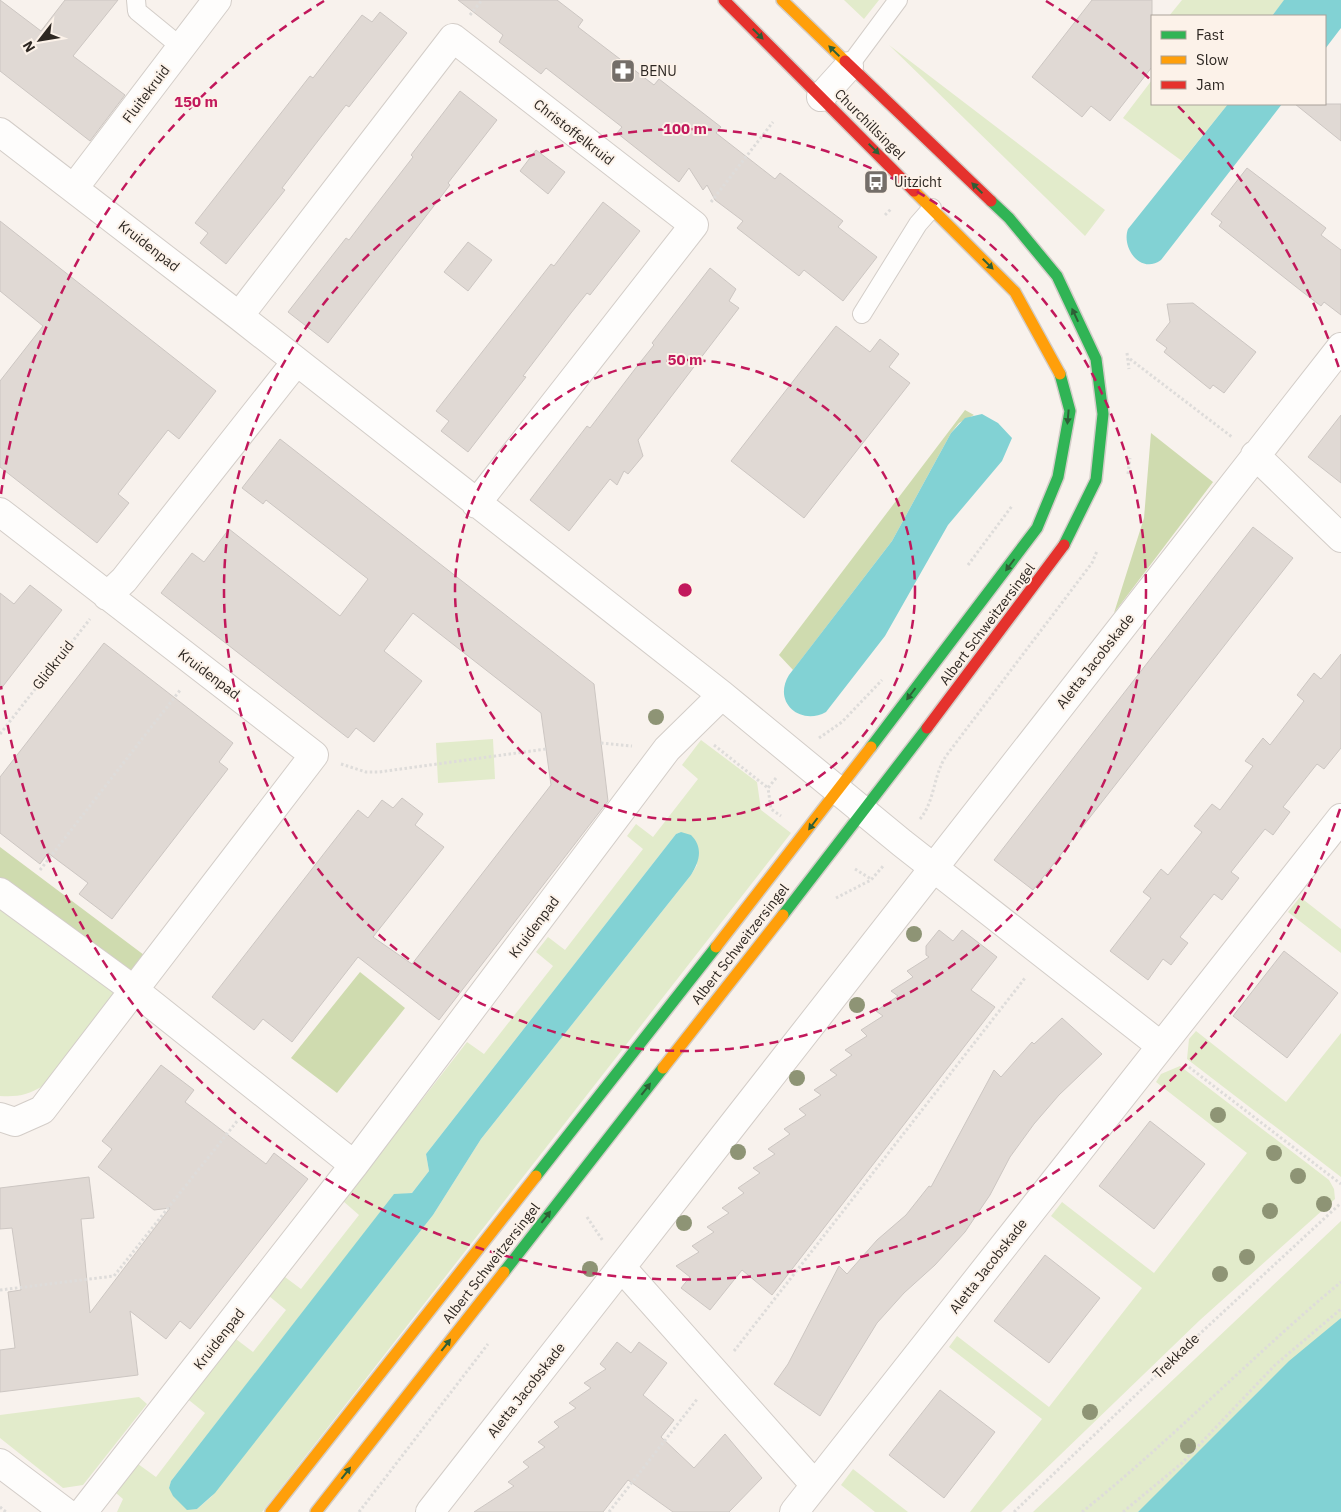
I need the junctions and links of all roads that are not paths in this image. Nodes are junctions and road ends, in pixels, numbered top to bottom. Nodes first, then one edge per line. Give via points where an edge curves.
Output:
1 (136, 0) edge
2 (217, 0) edge
3 (724, 0) edge
4 (782, 0) edge
5 (898, 0) edge
6 (181, 48) junction
7 (850, 66) junction
8 (821, 97) junction
9 (0, 132) edge
10 (74, 188) junction
11 (932, 208) junction
12 (862, 314) dead end
13 (239, 316) junction
14 (1341, 347) edge
15 (1096, 359) joint
16 (296, 362) junction
17 (1059, 369) joint
18 (1255, 455) junction
19 (476, 504) junction
20 (0, 512) edge
21 (1341, 538) edge
22 (107, 596) junction
23 (722, 695) junction
24 (838, 791) junction
25 (864, 812) junction
26 (1341, 818) edge
27 (934, 866) junction
28 (0, 892) edge
29 (134, 990) junction
30 (1161, 1046) junction
31 (0, 1117) edge
32 (354, 1165) junction
33 (622, 1268) junction
34 (0, 1463) edge
35 (815, 1485) junction
36 (64, 1512) edge
37 (83, 1512) edge
38 (271, 1512) edge
39 (316, 1512) edge
40 (430, 1512) edge
41 (794, 1512) edge

1 - 6 lane via 137,10
2 - 6 street, Fluitekruid
3 -> 8 street, Churchillsingel
7 -> 4 street, Churchillsingel
5 - 7 lane
6 - 10 street, Fluitekruid
7 - 8 street
15 -> 7 street, Churchillsingel via 1057,276 1009,218
8 -> 11 street, Churchillsingel
9 - 10 street, Kruidenpad
10 - 13 street, Kruidenpad
11 - 12 lane via 918,224
11 -> 17 street, Churchillsingel via 1015,292
13 - 16 street, Kruidenpad
13 - 19 street, Christoffelkruid via 453,38 694,225
14 - 18 street, Aletta Jacobskade
15 - 25 street, Albert Schweitzersingel via 1103,414 1096,480 1063,547
16 - 19 street, Kruidenpad
16 - 22 street via 124,580
17 -> 24 street, Albert Schweitzersingel via 1070,411 1058,478 1037,528
18 - 21 street
18 - 27 street, Aletta Jacobskade
19 - 23 street, Kruidenpad
20 - 22 street, Kruidenpad
22 - 29 street, Kruidenpad via 314,755
23 - 24 street, Kruidenpad
23 - 32 street, Kruidenpad via 668,749
24 - 25 street
24 -> 38 street, Albert Schweitzersingel
25 - 27 street
39 -> 25 street, Albert Schweitzersingel
26 - 30 street, Aletta Jacobskade
27 - 30 street
27 - 33 street, Aletta Jacobskade
28 - 29 street
29 - 31 street via 42,1110 15,1122
29 - 32 street
30 - 35 street, Aletta Jacobskade
32 - 37 street, Kruidenpad
33 - 35 street
33 - 40 street, Aletta Jacobskade
34 - 36 street
35 - 41 street, Aletta Jacobskade

